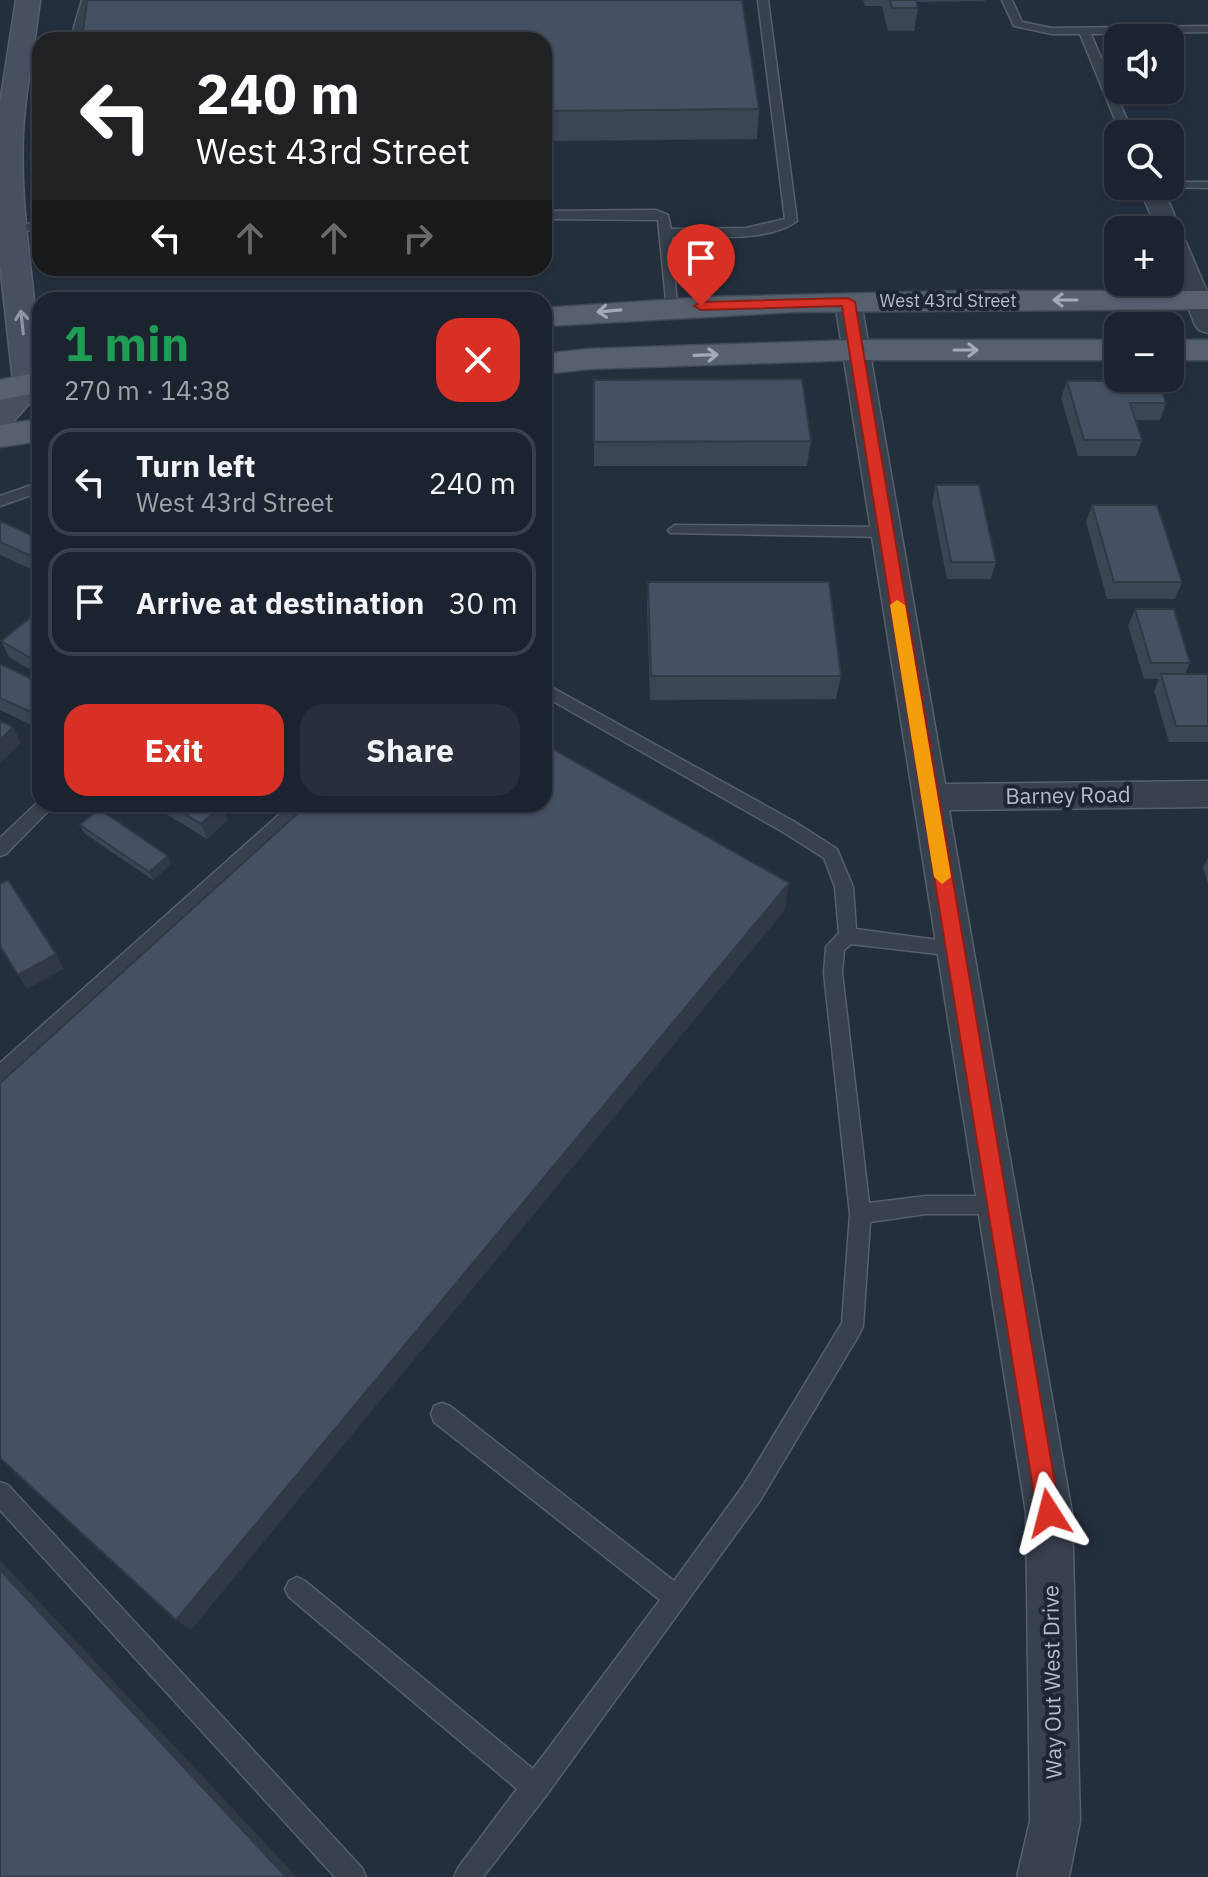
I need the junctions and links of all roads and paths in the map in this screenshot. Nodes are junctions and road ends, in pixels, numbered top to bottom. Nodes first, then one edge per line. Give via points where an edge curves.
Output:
1 (17, 0) edge
2 (28, 0) edge
3 (87, 0) edge
4 (763, 0) edge
5 (1007, 0) edge
6 (0, 28) edge
7 (1208, 29) edge
8 (1084, 30) junction
9 (78, 32) edge
10 (32, 44) edge
11 (1121, 120) edge
12 (1184, 185) edge
13 (1208, 185) edge
14 (552, 215) edge
15 (26, 227) edge
16 (665, 233) junction
17 (1184, 261) edge
18 (848, 302) junction
19 (671, 307) junction
20 (1205, 308) edge
21 (552, 316) edge
22 (856, 350) junction
23 (1104, 350) edge
24 (1184, 350) edge
25 (1208, 350) edge
26 (552, 363) edge
27 (23, 385) edge
28 (0, 416) edge
29 (32, 431) edge
30 (0, 436) edge
31 (32, 490) edge
32 (0, 501) edge
33 (675, 530) dead end
34 (886, 532) junction
35 (552, 694) edge
36 (1208, 794) edge
37 (928, 797) junction
38 (39, 812) edge
39 (293, 812) edge
40 (0, 849) edge
41 (848, 936) junction
42 (955, 948) junction
43 (0, 1075) edge
44 (998, 1205) junction
45 (860, 1214) junction
46 (442, 1414) dead end
47 (0, 1493) edge
48 (297, 1589) dead end
49 (676, 1598) junction
50 (536, 1788) junction
51 (353, 1877) edge
52 (467, 1877) edge
53 (1043, 1877) edge

1 - 6 street
2 - 10 street
3 - 9 lane
4 - 16 lane via 791,221 750,232
5 - 8 lane via 1018,24
7 - 8 lane
8 - 11 lane
10 - 15 street via 9,134
12 - 13 lane
14 - 16 lane via 656,214 664,218
27 -> 15 street
16 - 19 lane
17 - 20 street
18 - 19 main road, West 43rd Street
20 -> 18 main road, West 43rd Street
18 - 22 street, Way Out West Drive
19 -> 21 main road, West 43rd Street
22 -> 23 main road
26 -> 22 main road
22 - 34 street, Way Out West Drive
24 - 25 main road
27 - 28 street
29 - 30 main road
31 - 32 lane
33 - 34 lane
34 - 37 street, Way Out West Drive
35 - 41 lane via 831,854 844,887
36 - 37 street, Barney Road
37 - 42 street, Way Out West Drive
38 - 40 lane
39 - 43 lane
41 - 42 lane
41 - 45 lane via 835,947 833,973
42 - 44 street, Way Out West Drive
44 - 45 lane via 926,1205
44 - 53 street, Way Out West Drive via 1049,1513 1055,1821
45 - 49 lane via 852,1326 751,1494
46 - 49 lane
47 - 51 lane
48 - 50 lane
49 - 50 lane
50 - 52 lane

